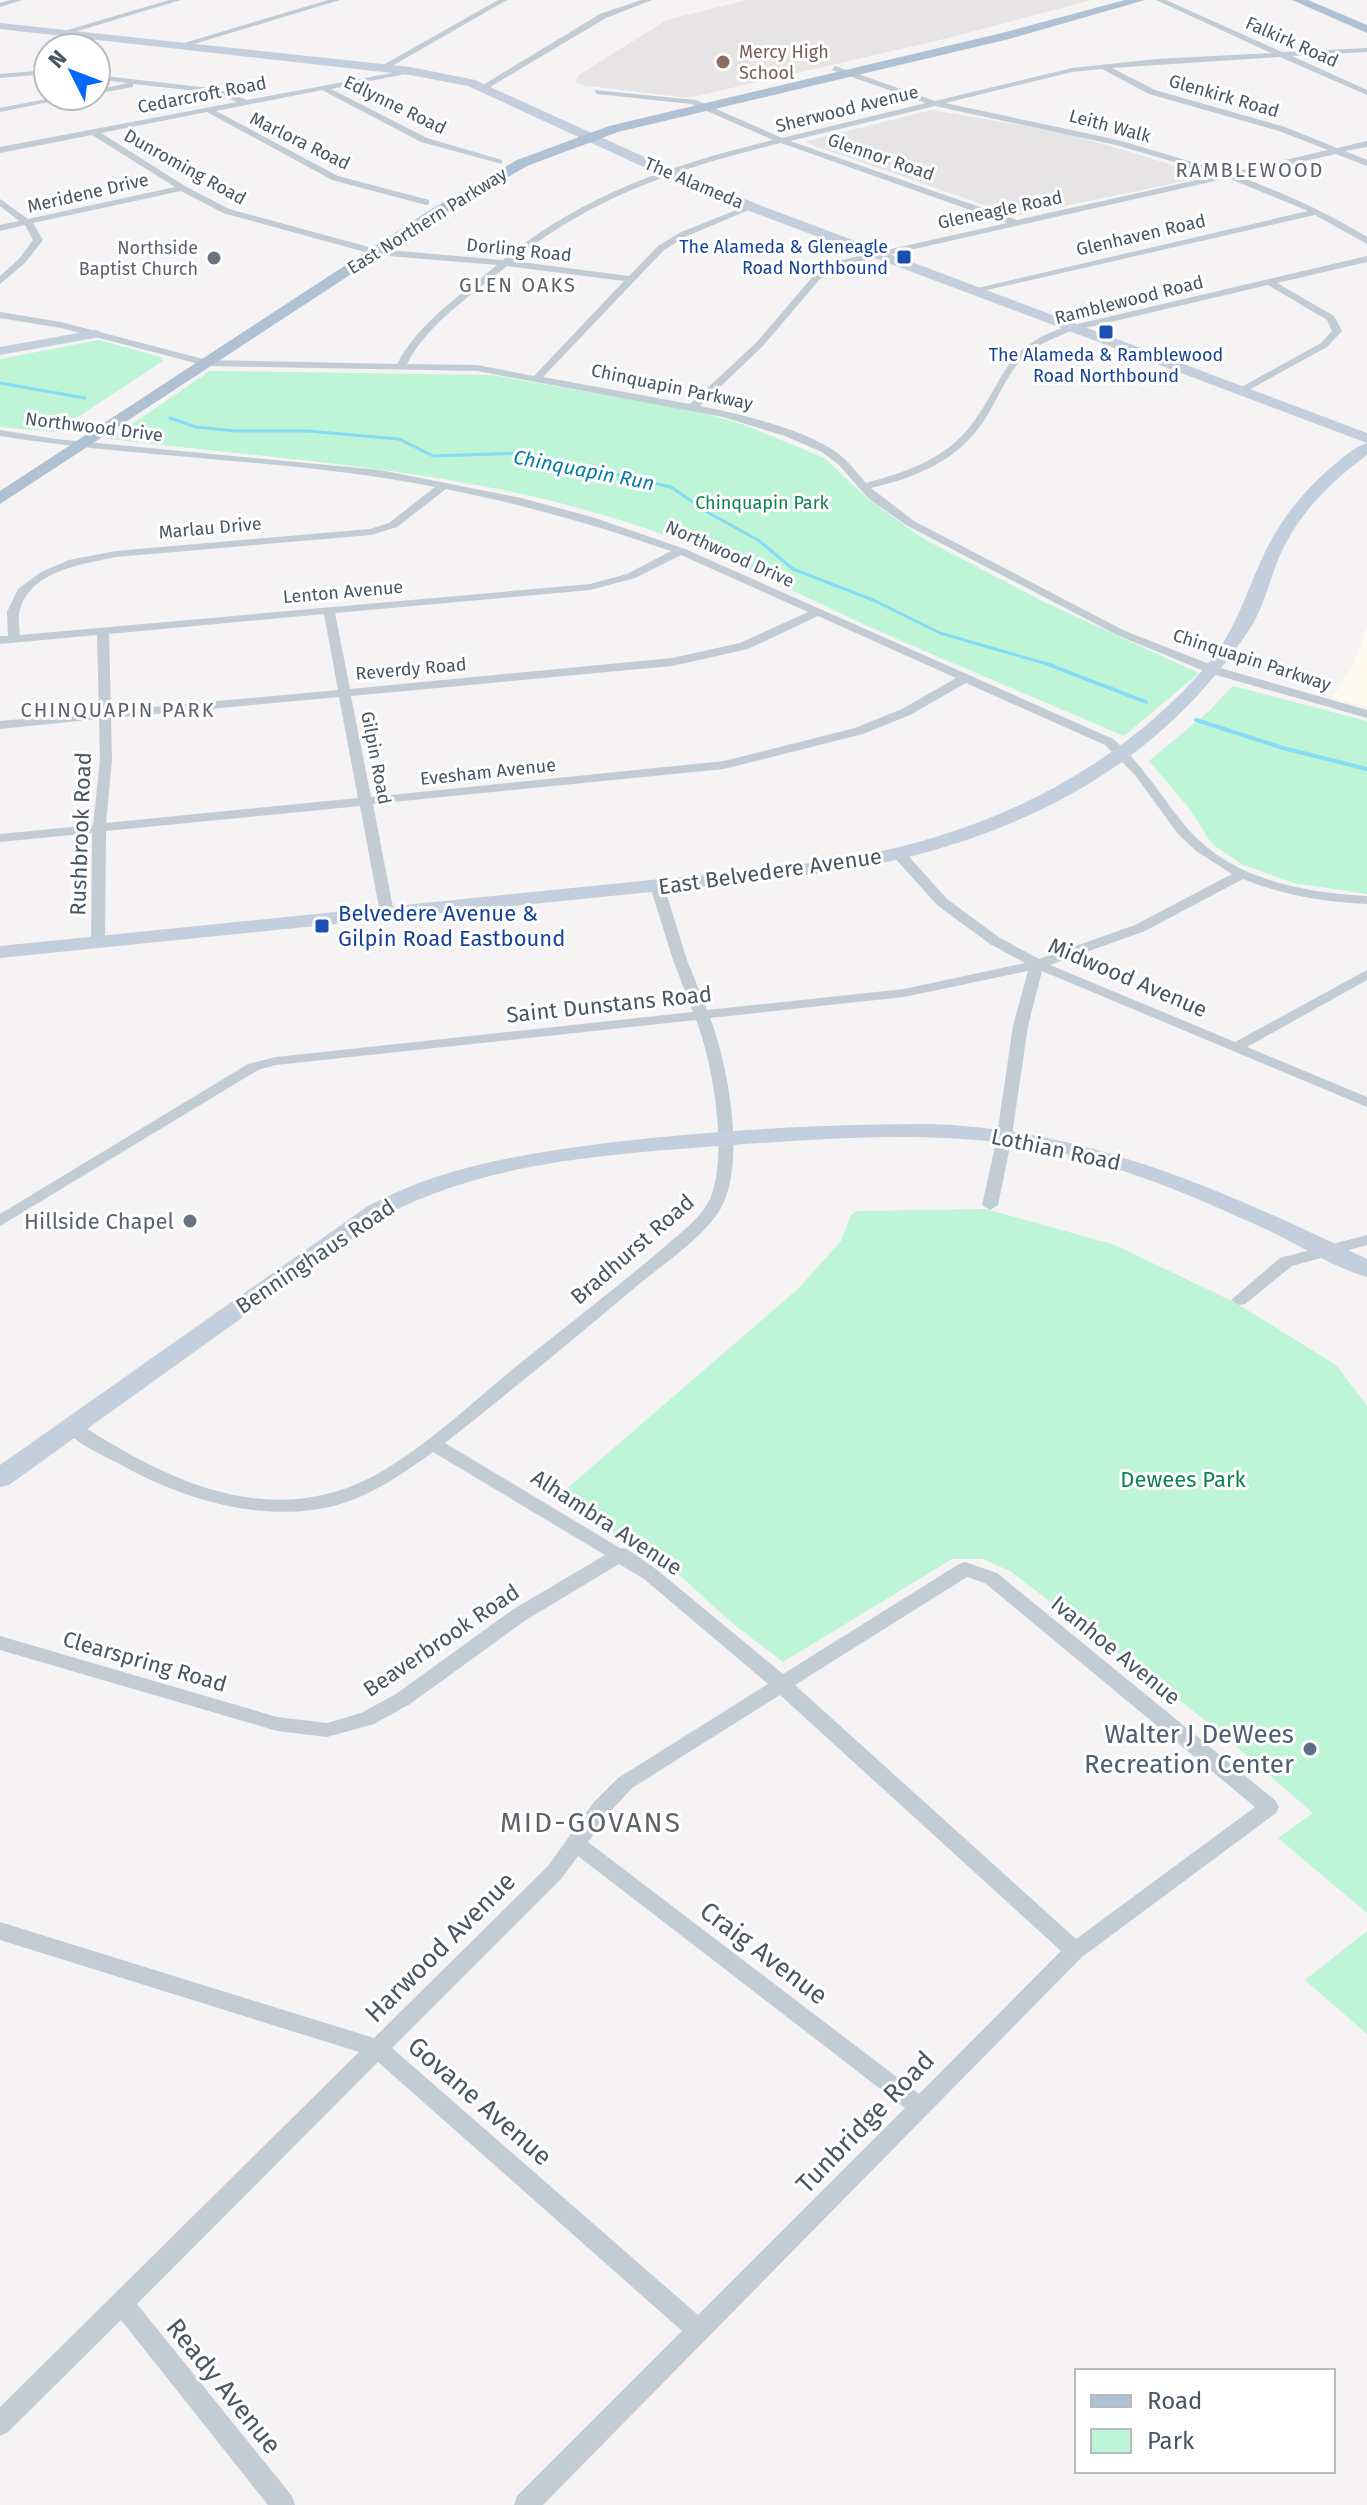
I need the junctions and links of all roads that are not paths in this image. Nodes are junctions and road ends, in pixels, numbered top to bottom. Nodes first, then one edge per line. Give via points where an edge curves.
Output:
1 (19, 0) edge
2 (177, 0) edge
3 (336, 0) edge
4 (503, 0) edge
5 (648, 0) edge
6 (1110, 0) edge
7 (1139, 0) edge
8 (1160, 0) edge
9 (1298, 0) edge
10 (1328, 0) edge
11 (0, 5) edge
12 (1367, 16) edge
13 (0, 26) edge
14 (1367, 29) edge
15 (44, 32) edge
16 (65, 32) edge
17 (32, 38) edge
18 (112, 39) edge
19 (14, 40) dead end
20 (178, 46) junction
21 (1367, 50) edge
22 (1281, 54) junction
23 (1102, 66) junction
24 (382, 68) junction
25 (835, 68) junction
26 (410, 71) junction
27 (32, 73) edge
28 (849, 74) junction
29 (0, 76) edge
30 (112, 79) edge
31 (143, 82) junction
32 (324, 88) junction
33 (482, 88) junction
34 (112, 89) edge
35 (597, 92) dead end
36 (1367, 93) edge
37 (247, 103) junction
38 (32, 104) edge
39 (936, 104) junction
40 (699, 105) junction
41 (0, 110) edge
42 (209, 110) junction
43 (94, 132) junction
44 (583, 135) junction
45 (783, 141) junction
46 (1367, 144) edge
47 (0, 150) edge
48 (1340, 151) junction
49 (499, 162) junction
50 (1367, 163) edge
51 (666, 172) junction
52 (1228, 176) junction
53 (182, 188) junction
54 (0, 202) edge
55 (426, 202) junction
56 (752, 207) junction
57 (1316, 212) junction
58 (27, 223) junction
59 (1016, 223) junction
60 (0, 228) edge
61 (1367, 241) edge
62 (356, 248) junction
63 (376, 252) junction
64 (876, 254) junction
65 (1367, 259) edge
66 (505, 263) junction
67 (631, 279) junction
68 (0, 281) edge
69 (1269, 282) junction
70 (974, 290) junction
71 (0, 315) edge
72 (1074, 328) junction
73 (95, 334) junction
74 (0, 351) edge
75 (185, 359) junction
76 (207, 363) junction
77 (401, 365) junction
78 (537, 378) junction
79 (1241, 390) junction
80 (694, 406) junction
81 (0, 433) edge
82 (1367, 438) edge
83 (56, 442) junction
84 (85, 444) junction
85 (1367, 448) edge
86 (0, 479) edge
87 (445, 485) junction
88 (863, 487) junction
89 (0, 499) edge
90 (681, 551) junction
91 (329, 611) junction
92 (818, 612) junction
93 (103, 631) junction
94 (14, 639) junction
95 (0, 640) edge
96 (1213, 670) junction
97 (964, 679) junction
98 (345, 693) junction
99 (1367, 714) edge
100 (104, 715) junction
101 (0, 725) edge
102 (1122, 752) junction
103 (366, 802) junction
104 (99, 828) junction
105 (0, 838) edge
106 (898, 853) junction
107 (1243, 874) junction
108 (657, 886) junction
109 (1367, 900) edge
110 (387, 913) junction
111 (98, 943) junction
112 (0, 952) edge
113 (1037, 964) junction
114 (1367, 974) edge
115 (703, 1016) junction
116 (1236, 1047) junction
117 (1367, 1102) edge
118 (1005, 1135) junction
119 (724, 1138) junction
120 (990, 1205) dead end
121 (0, 1221) edge
122 (1367, 1240) edge
123 (1327, 1249) junction
124 (1367, 1269) edge
125 (1239, 1300) dead end
126 (72, 1427) junction
127 (432, 1443) junction
128 (0, 1478) edge
129 (621, 1554) junction
130 (965, 1569) joint
131 (0, 1643) edge
132 (780, 1683) junction
133 (277, 1724) joint
134 (1269, 1807) joint
135 (576, 1844) junction
136 (0, 1931) edge
137 (1075, 1951) junction
138 (378, 2049) junction
139 (919, 2106) junction
140 (121, 2302) junction
141 (698, 2330) junction
142 (0, 2424) edge
143 (283, 2505) edge
144 (526, 2505) edge

1 - 11 street
2 - 16 street
3 - 20 street
4 - 24 street
5 - 33 street via 603,16
6 - 25 main road, East Northern Parkway
7 - 28 main road, East Northern Parkway
8 - 22 street, Falkirk Road
9 - 14 main road
10 - 12 main road
13 - 15 main road, The Alameda
17 - 19 main road
18 - 20 main road, The Alameda
20 - 24 main road, The Alameda
21 - 22 street, Sherwood Avenue
22 - 23 street, Sherwood Avenue
22 - 36 street, Falkirk Road
23 - 39 street, Sherwood Avenue
23 - 48 street, Glenkirk Road via 1152,92
24 - 26 main road, The Alameda
25 - 28 street, Leith Walk
25 - 40 main road, East Northern Parkway
26 - 32 street, Cedarcroft Road
26 - 33 main road, The Alameda
27 - 29 street
28 - 39 street, Leith Walk
28 - 40 main road, East Northern Parkway
30 - 31 street, Marlora Road
31 - 34 street
31 - 37 street, Marlora Road via 224,92
32 - 37 street, Cedarcroft Road
32 - 49 street, Edlynne Road via 424,140
33 - 44 main road, The Alameda
35 - 40 street, Glennor Road
37 - 42 street, Cedarcroft Road
38 - 41 street
39 - 45 street, Sherwood Avenue
39 - 52 street, Leith Walk via 1083,134
40 - 44 main road, East Northern Parkway
40 - 45 street, Glennor Road
42 - 43 street, Cedarcroft Road
42 - 55 street, Marlora Road via 335,178
43 - 47 street, Cedarcroft Road
43 - 53 street, Dunroming Road
44 - 49 main road, East Northern Parkway
44 - 51 main road, The Alameda
44 - 63 main road, East Northern Parkway via 499,174
45 - 51 street, Sherwood Avenue
45 - 59 street, Glennor Road
46 - 48 street, Gleneagle Road
48 - 50 street, Glenkirk Road
48 - 52 street, Gleneagle Road
49 - 55 main road, East Northern Parkway
51 - 56 main road, The Alameda
51 - 66 street, Sherwood Avenue via 581,210
52 - 57 street, Leith Walk
52 - 59 street, Gleneagle Road
53 - 58 street, Meridene Drive
53 - 62 street, Dunroming Road via 233,214
54 - 58 street
55 - 62 main road, East Northern Parkway
56 - 64 main road, The Alameda
56 - 67 street via 676,238
57 - 61 street, Leith Walk
57 - 70 street, Glenhaven Road
58 - 60 street, Meridene Drive
58 - 68 street via 37,244
59 - 64 street, Gleneagle Road
62 - 63 street, Dorling Road
62 - 75 main road, East Northern Parkway
63 - 66 street, Dorling Road
63 - 76 main road, East Northern Parkway
64 - 70 main road, The Alameda
64 - 80 street, Gleneagle Road via 817,277 760,344
65 - 69 street, Ramblewood Road
66 - 67 street, Dorling Road
66 - 77 street, Sherwood Avenue via 419,335
67 - 78 street
69 - 72 street, Ramblewood Road
69 - 79 street via 1331,318 1337,331 1324,345
70 - 72 main road, The Alameda
71 - 73 street, Chinquapin Parkway
72 - 79 main road, The Alameda
72 - 88 street, Ramblewood Road via 1021,351 971,433 950,451 899,477
73 - 74 main road
73 - 75 street, Chinquapin Parkway
75 - 76 street, Chinquapin Parkway
75 - 83 main road, East Northern Parkway
76 - 77 street, Chinquapin Parkway
76 - 84 main road, East Northern Parkway
77 - 78 street, Chinquapin Parkway
78 - 80 street, Chinquapin Parkway
79 - 82 main road, The Alameda
80 - 88 street, Chinquapin Parkway via 813,444 834,455
81 - 83 street, Northwood Drive
83 - 84 street, Northwood Drive
83 - 86 main road, East Northern Parkway
84 - 87 street, Northwood Drive via 358,470
84 - 89 main road, East Northern Parkway
85 - 96 main road, East Belvedere Avenue via 1325,481 1290,520 1245,621
87 - 90 street, Northwood Drive via 588,519
87 - 94 street, Marlau Drive via 379,530 73,562 22,591 13,612
88 - 96 street, Chinquapin Parkway via 888,509 982,563 1121,633
90 - 91 street, Lenton Avenue via 599,586
90 - 92 street, Northwood Drive
91 - 93 street, Lenton Avenue
91 - 98 street, Gilpin Road
92 - 97 street, Northwood Drive
92 - 98 street, Reverdy Road via 758,641 691,660
93 - 94 street, Lenton Avenue
93 - 100 street, Rushbrook Road
94 - 95 street, Lenton Avenue
96 - 99 street, Chinquapin Parkway
96 - 102 main road, East Belvedere Avenue via 1181,705
97 - 102 street, Northwood Drive
97 - 103 street, Evesham Avenue via 880,723 747,760
98 - 100 street, Reverdy Road
98 - 103 street, Gilpin Road
100 - 101 street, Reverdy Road
100 - 104 street, Rushbrook Road
102 - 106 main road, East Belvedere Avenue via 1015,813
102 - 107 street, Northwood Drive via 1199,848
103 - 104 street, Evesham Avenue
103 - 110 street, Gilpin Road
104 - 105 street, Evesham Avenue
104 - 111 street, Rushbrook Road
106 - 108 main road, East Belvedere Avenue
106 - 113 street, Midwood Avenue via 959,916
107 - 109 street, Northwood Drive via 1300,892
107 - 113 street, Saint Dunstans Road via 1137,929
108 - 110 main road, East Belvedere Avenue
108 - 115 street, Bradhurst Road
110 - 111 main road, East Belvedere Avenue
111 - 112 main road, East Belvedere Avenue
113 - 115 street, Saint Dunstans Road via 904,993
113 - 116 street, Midwood Avenue
113 - 118 street via 1026,992
114 - 116 street
115 - 119 street, Bradhurst Road via 720,1077
115 - 121 street, Saint Dunstans Road via 253,1067
116 - 117 street, Midwood Avenue
118 - 119 main road, Lothian Road via 958,1131
118 - 120 street
118 - 123 main road, Lothian Road via 1159,1174
119 - 126 main road, Benninghaus Road via 503,1166 409,1193 376,1211
119 - 127 street, Bradhurst Road via 721,1191 707,1216
122 - 123 street
123 - 124 main road, Lothian Road
123 - 125 street via 1286,1262
126 - 127 street via 185,1490 270,1504 306,1505 371,1485
126 - 128 main road, Benninghaus Road
127 - 129 street, Alhambra Avenue
129 - 132 street, Alhambra Avenue
129 - 133 street, Beaverbrook Road via 532,1606 367,1719 327,1730
130 - 132 street, Harwood Avenue
130 - 134 street, Ivanhoe Avenue via 991,1578
131 - 133 street, Clearspring Road
132 - 135 street, Harwood Avenue via 625,1783
132 - 137 street, Alhambra Avenue
134 - 137 street, Tunbridge Road
135 - 138 street, Harwood Avenue via 555,1872
135 - 139 street, Craig Avenue
136 - 138 street, Govane Avenue
137 - 139 street, Tunbridge Road
138 - 140 street, Harwood Avenue
138 - 141 street, Govane Avenue
139 - 141 street, Tunbridge Road
140 - 142 street, Harwood Avenue
140 - 143 street, Ready Avenue
141 - 144 street, Tunbridge Road

